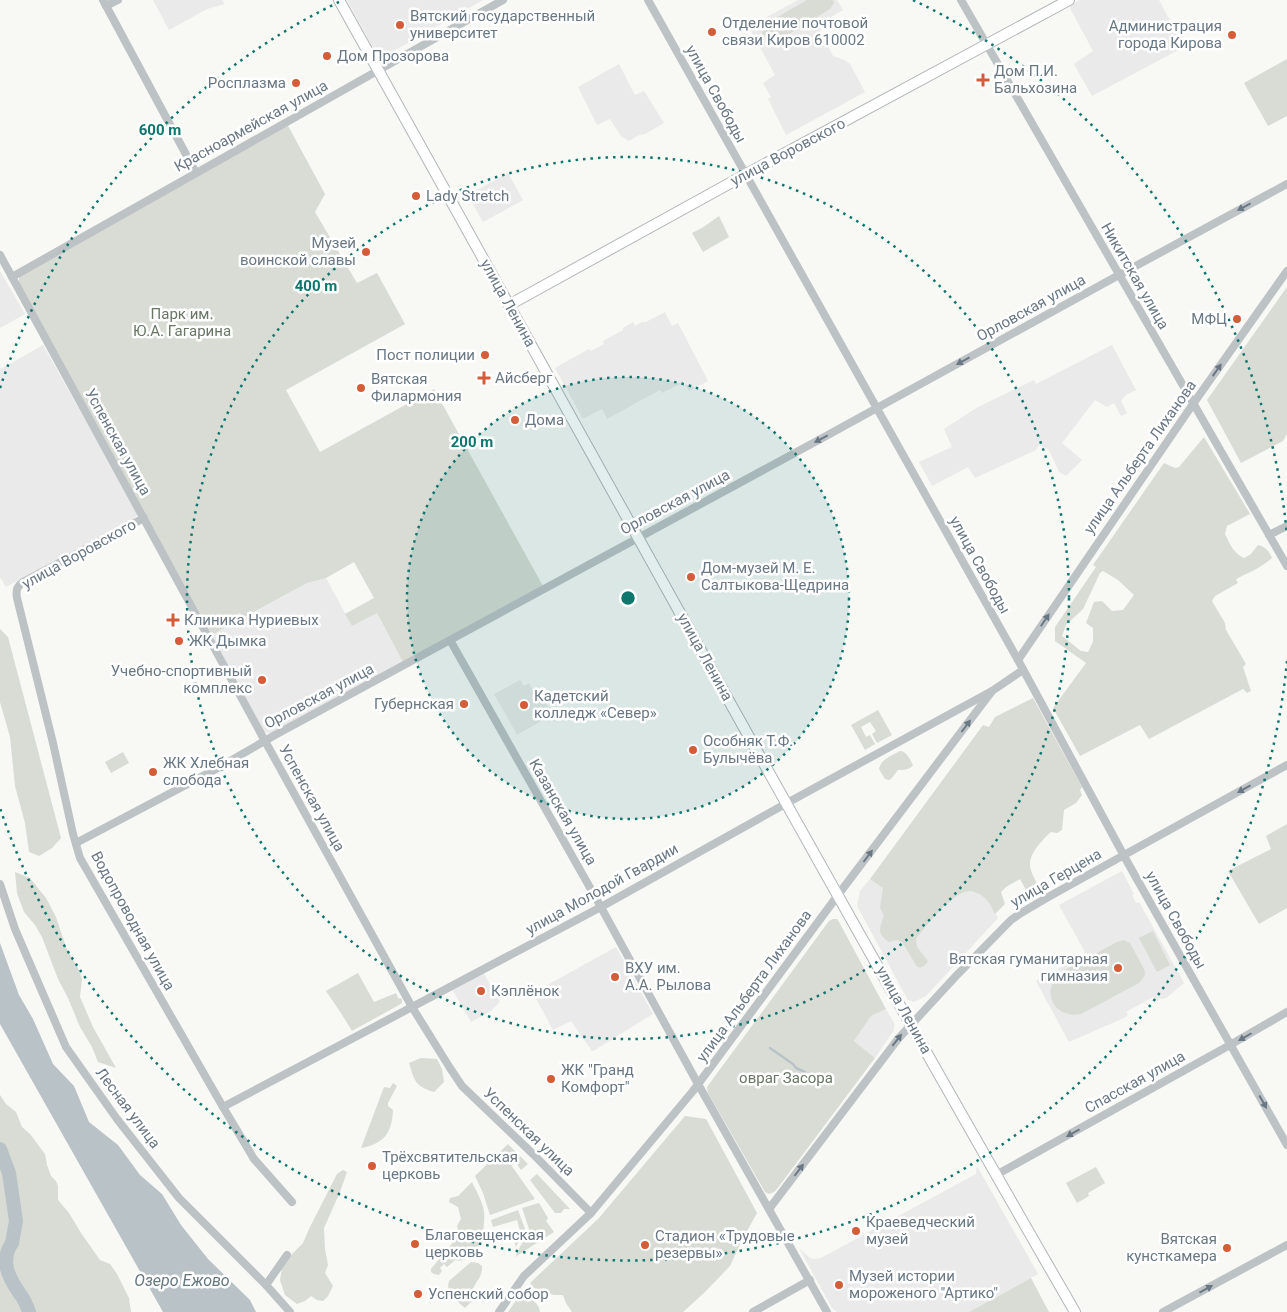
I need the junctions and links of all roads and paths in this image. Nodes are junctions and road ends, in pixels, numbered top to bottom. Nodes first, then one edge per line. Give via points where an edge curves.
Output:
1 (118, 0) edge
2 (339, 0) edge
3 (503, 0) edge
4 (648, 0) edge
5 (961, 0) edge
6 (1069, 0) edge
7 (104, 3) edge
8 (986, 45) junction
9 (379, 70) junction
10 (196, 173) junction
11 (745, 175) junction
12 (1287, 184) edge
13 (0, 255) edge
14 (1287, 271) edge
15 (1119, 275) junction
16 (12, 277) junction
17 (509, 305) junction
18 (1194, 404) junction
19 (876, 409) junction
20 (144, 518) junction
21 (1287, 526) edge
22 (1269, 535) junction
23 (639, 538) junction
24 (1287, 566) edge
25 (16, 591) joint
26 (450, 640) junction
27 (1018, 660) junction
28 (1023, 670) junction
29 (992, 691) junction
30 (265, 741) junction
31 (1287, 766) edge
32 (787, 803) junction
33 (76, 843) junction
34 (1125, 855) junction
35 (0, 884) edge
36 (838, 895) junction
37 (601, 907) junction
38 (412, 1006) junction
39 (1287, 1012) edge
40 (911, 1024) junction
41 (1230, 1045) junction
42 (698, 1084) junction
43 (223, 1107) junction
44 (1287, 1145) edge
45 (996, 1176) junction
46 (292, 1202) dead end
47 (770, 1209) junction
48 (591, 1213) junction
49 (1287, 1245) edge
50 (287, 1255) dead end
51 (810, 1280) junction
52 (266, 1286) junction
53 (290, 1312) edge
54 (499, 1312) edge
55 (753, 1312) edge
56 (827, 1312) edge
57 (1075, 1312) edge
58 (1163, 1312) edge

1 - 7 street
2 - 9 main road, улица Ленина
3 - 9 street, Красноармейская улица
4 - 11 street, улица Свободы
5 - 8 street, Никитская улица
6 - 8 main road, улица Воровского
7 - 10 street
8 - 11 main road, улица Воровского
8 - 15 street, Никитская улица
9 - 10 street, Красноармейская улица
9 - 17 main road, улица Ленина
10 - 16 street, Красноармейская улица
11 - 17 main road, улица Воровского
11 - 19 street, улица Свободы
12 -> 15 street, Орловская улица
13 - 16 street, Успенская улица
18 -> 14 street, улица Альберта Лиханова
15 - 18 street, Никитская улица
15 -> 19 street, Орловская улица
16 - 20 street, Успенская улица
17 - 23 main road, улица Ленина
18 - 22 street, Никитская улица
27 -> 18 street, улица Альберта Лиханова
19 -> 23 street, Орловская улица
19 - 27 street, улица Свободы
20 - 25 street, улица Воровского via 23,582
20 - 30 street, Успенская улица
21 - 22 street
22 - 24 street, Никитская улица
23 - 26 street, Орловская улица
23 - 32 main road, улица Ленина
25 - 33 street, Водопроводная улица
26 - 30 street, Орловская улица
26 - 37 street, Казанская улица
27 - 28 street, улица Свободы
28 - 29 street, улица Альберта Лиханова
28 - 34 street, улица Свободы
29 - 32 street, улица Молодой Гвардии
36 -> 29 street, улица Альберта Лиханова
30 - 33 street, Орловская улица
30 - 38 street, Успенская улица
31 -> 34 street, улица Герцена
32 - 36 main road, улица Ленина
32 - 37 street, улица Молодой Гвардии
33 - 43 street, Водопроводная улица via 80,858
34 - 40 street, улица Герцена via 1011,920
34 - 41 street, улица Свободы
35 - 52 street, Лесная улица via 66,1047 179,1198
36 - 40 main road, улица Ленина
36 - 42 street, улица Альберта Лиханова
37 - 38 street, улица Молодой Гвардии
37 - 42 street, Казанская улица
38 - 43 street, улица Молодой Гвардии
38 - 48 street, Успенская улица via 462,1086
39 -> 41 street, Спасская улица
40 - 45 main road, улица Ленина
47 -> 40 street, улица Герцена
41 -> 44 street, улица Свободы
41 -> 45 street, Спасская улица
42 - 47 street, Казанская улица
42 - 48 street, улица Альберта Лиханова
43 - 46 street, Водопроводная улица via 254,1158
45 - 57 main road, улица Ленина
47 - 51 street, Казанская улица
48 - 54 street, улица Альберта Лиханова via 530,1269
58 -> 49 street
50 - 52 street
51 - 55 street
51 - 56 street, Казанская улица
52 - 53 street, Лесная улица

